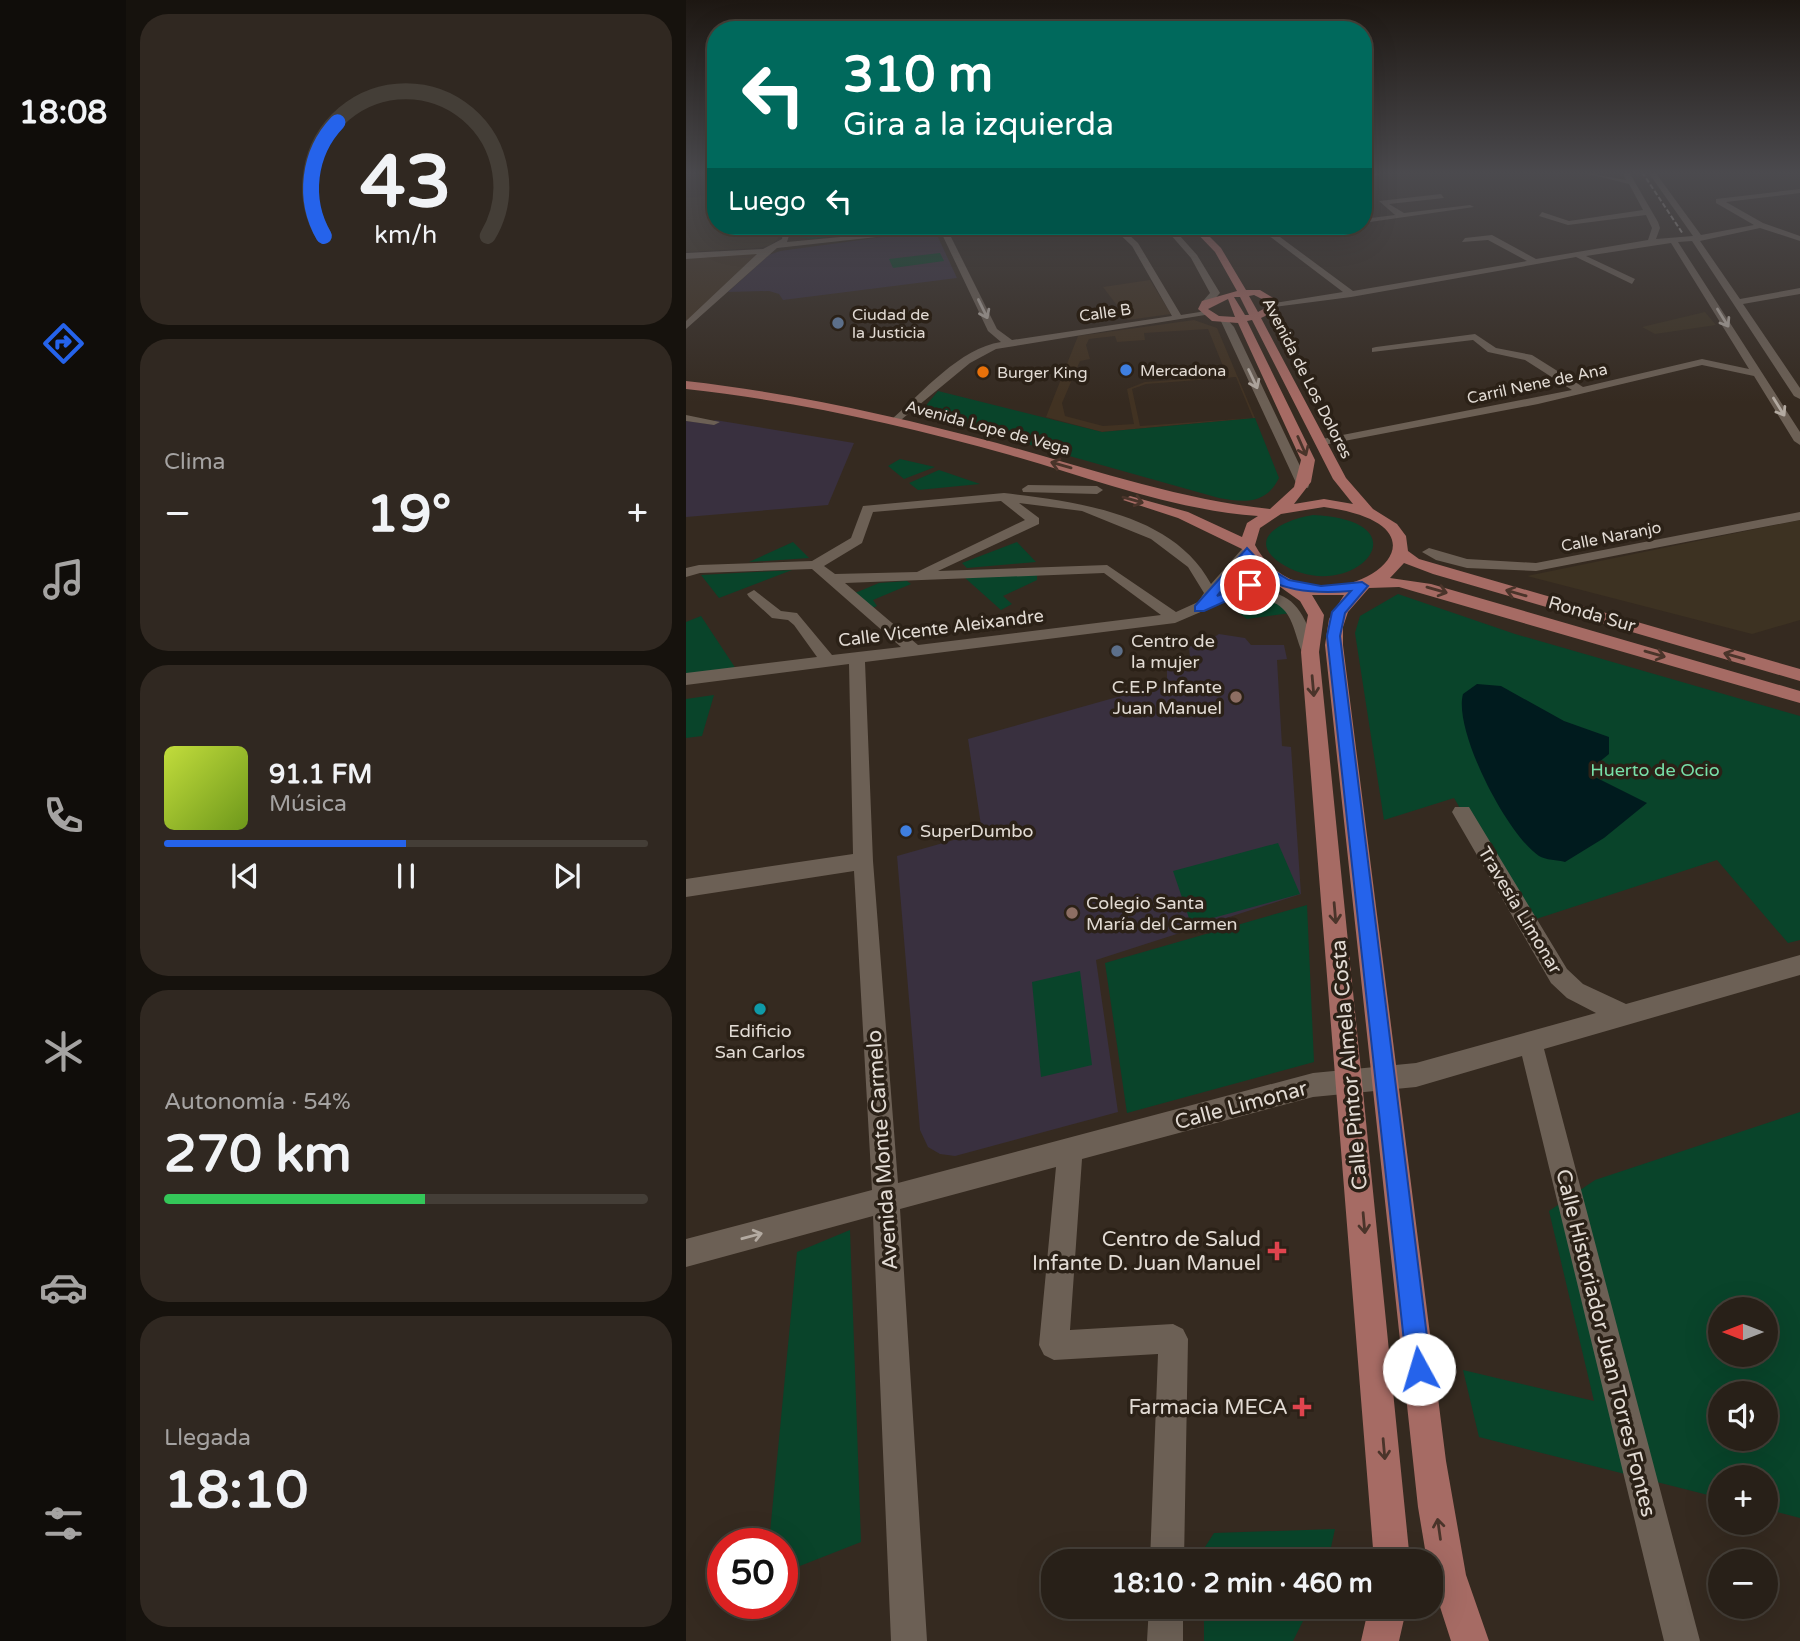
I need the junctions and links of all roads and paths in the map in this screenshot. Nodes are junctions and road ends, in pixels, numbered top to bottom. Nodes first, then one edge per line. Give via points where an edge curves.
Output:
1 (771, 249) edge
2 (953, 249) edge
3 (1138, 249) edge
4 (1189, 249) edge
5 (1202, 249) edge
6 (1218, 249) edge
7 (1291, 249) edge
8 (1510, 249) edge
9 (1610, 249) edge
10 (1678, 249) edge
11 (1703, 249) edge
12 (765, 251) junction
13 (1576, 254) junction
14 (686, 256) edge
15 (1535, 262) junction
16 (1216, 270) dead end
17 (1632, 281) dead end
18 (1227, 290) junction
19 (1800, 290) edge
20 (1244, 293) junction
21 (1351, 294) junction
22 (1208, 301) junction
23 (1272, 301) junction
24 (1737, 302) junction
25 (1206, 314) junction
26 (1256, 316) junction
27 (1178, 317) junction
28 (1241, 318) junction
29 (1222, 319) junction
30 (686, 326) edge
31 (1008, 342) junction
32 (1376, 350) dead end
33 (1778, 363) junction
34 (1792, 363) dead end
35 (686, 371) edge
36 (1758, 374) junction
37 (688, 390) edge
38 (1580, 390) junction
39 (1800, 396) edge
40 (686, 418) edge
41 (896, 421) junction
42 (713, 422) dead end
43 (1800, 440) edge
44 (1322, 443) junction
45 (1303, 485) junction
46 (1097, 490) junction
47 (1004, 497) junction
48 (1021, 497) junction
49 (1273, 511) junction
50 (1368, 512) junction
51 (1800, 516) edge
52 (1247, 548) junction
53 (1429, 552) dead end
54 (1401, 553) junction
55 (815, 565) junction
56 (1194, 565) junction
57 (1231, 571) junction
58 (686, 573) edge
59 (917, 576) junction
60 (831, 579) junction
61 (1281, 581) junction
62 (1366, 584) junction
63 (1213, 592) junction
64 (754, 594) dead end
65 (1199, 608) junction
66 (1175, 618) junction
67 (915, 651) junction
68 (1310, 652) junction
69 (856, 659) junction
70 (827, 662) junction
71 (1800, 675) edge
72 (686, 679) edge
73 (1800, 697) edge
74 (1462, 812) dead end
75 (863, 861) junction
76 (686, 888) edge
77 (1800, 965) edge
78 (1626, 1016) junction
79 (1531, 1044) junction
80 (1385, 1078) junction
81 (1350, 1082) junction
82 (1070, 1152) junction
83 (886, 1202) junction
84 (686, 1253) edge
85 (1167, 1549) edge
86 (1391, 1549) edge
87 (1166, 1619) edge
88 (1385, 1619) edge
89 (1679, 1630) edge
90 (909, 1641) edge
91 (1165, 1641) edge
92 (1380, 1641) edge
93 (1470, 1641) edge

1 - 12 street
2 -> 31 street via 993,331
3 - 27 street
4 - 22 street via 1215,293
5 - 16 main road
6 - 20 main road, Avenida de Los Dolores
7 - 21 street
8 - 15 street
9 - 13 street
10 -> 36 street
11 - 24 street
12 - 14 street
12 - 30 street
13 - 15 street
13 - 17 street
15 - 21 street
18 - 20 main road
18 - 22 main road
18 - 28 main road, Avenida de Los Dolores
19 - 24 street
20 - 23 main road via 1256,292
20 - 26 main road, Avenida de Los Dolores
21 - 23 street
22 - 25 main road via 1203,307
23 - 26 main road via 1268,312
24 - 33 street
25 - 27 street, Calle B
25 - 29 main road
26 - 28 main road
26 - 44 main road, Avenida de Los Dolores
27 - 31 street, Calle B
28 - 29 main road
28 -> 45 main road, Avenida de Los Dolores via 1304,449 1309,473
29 -> 45 street
31 - 41 street, Calle B via 969,359
32 - 38 street via 1475,337 1492,350 1528,357
33 - 34 street
33 - 39 street
35 - 37 main road via 696,376
36 - 38 street, Carril Nene de Ana via 1702,362
36 -> 43 street
37 - 41 main road, Avenida Lope de Vega via 810,403
37 - 46 main road, Avenida Lope de Vega via 887,431
38 - 44 street, Carril Nene de Ana
40 - 42 street
49 -> 41 main road, Avenida Lope de Vega via 1205,506
44 - 50 main road, Avenida de Los Dolores via 1348,491
45 - 49 main road
46 - 48 street via 1036,487 1026,489
46 -> 52 main road, Avenida Lope de Vega via 1183,515
47 - 48 street
47 - 55 street via 868,509 857,540
47 - 59 street via 1034,521
48 - 56 street via 1085,507 1156,537
49 - 50 main road via 1324,503
49 - 52 main road via 1249,533
50 - 54 main road via 1394,530
51 - 53 street, Calle Naranjo via 1536,567 1477,564
52 - 57 street, Calle Vicente Aleixandre
52 - 61 main road via 1257,567
54 - 62 main road via 1391,570
71 -> 54 main road, Ronda Sur via 1439,571
55 - 58 street
55 - 60 street
56 - 57 street
56 - 63 street via 1205,587
57 - 63 street, Calle Vicente Aleixandre
59 - 60 street
59 - 66 street via 1107,569
60 - 67 street
61 - 62 main road via 1321,590
61 - 65 street, Calle Vicente Aleixandre via 1242,588
61 - 68 main road, Calle Pintor Almela Costa via 1306,598 1317,615
62 -> 73 main road, Ronda Sur via 1399,582 1425,587
62 - 80 main road, Calle Pintor Almela Costa via 1338,612 1333,636
63 - 65 street, Calle Vicente Aleixandre
64 - 70 street via 777,615 792,616 799,622
65 - 66 street, Calle Vicente Aleixandre
65 - 68 street via 1253,596 1279,598 1296,612
66 - 67 street, Calle Vicente Aleixandre
67 - 69 street, Calle Vicente Aleixandre
68 -> 81 main road, Calle Pintor Almela Costa
69 - 70 street, Calle Vicente Aleixandre
69 - 75 street, Avenida Monte Carmelo
70 - 72 street, Calle Vicente Aleixandre
74 - 78 street, Travesía Limonar via 1559,976 1575,991
75 - 76 street
75 - 83 street, Avenida Monte Carmelo
77 - 78 street, Calle Limonar
78 - 79 street, Calle Limonar
79 - 80 street, Calle Limonar via 1416,1075
79 - 89 street, Calle Historiador Juan Torres Fontes
80 - 81 street, Calle Limonar
93 -> 80 main road, Calle Pintor Almela Costa via 1451,1594 1441,1544
81 - 82 street, Calle Limonar via 1313,1085
81 -> 86 main road, Calle Pintor Almela Costa
82 - 83 street, Calle Limonar
82 - 85 street via 1054,1345 1173,1339
84 -> 83 street, Calle Limonar
83 - 90 street, Avenida Monte Carmelo
87 - 91 street
88 - 92 main road

